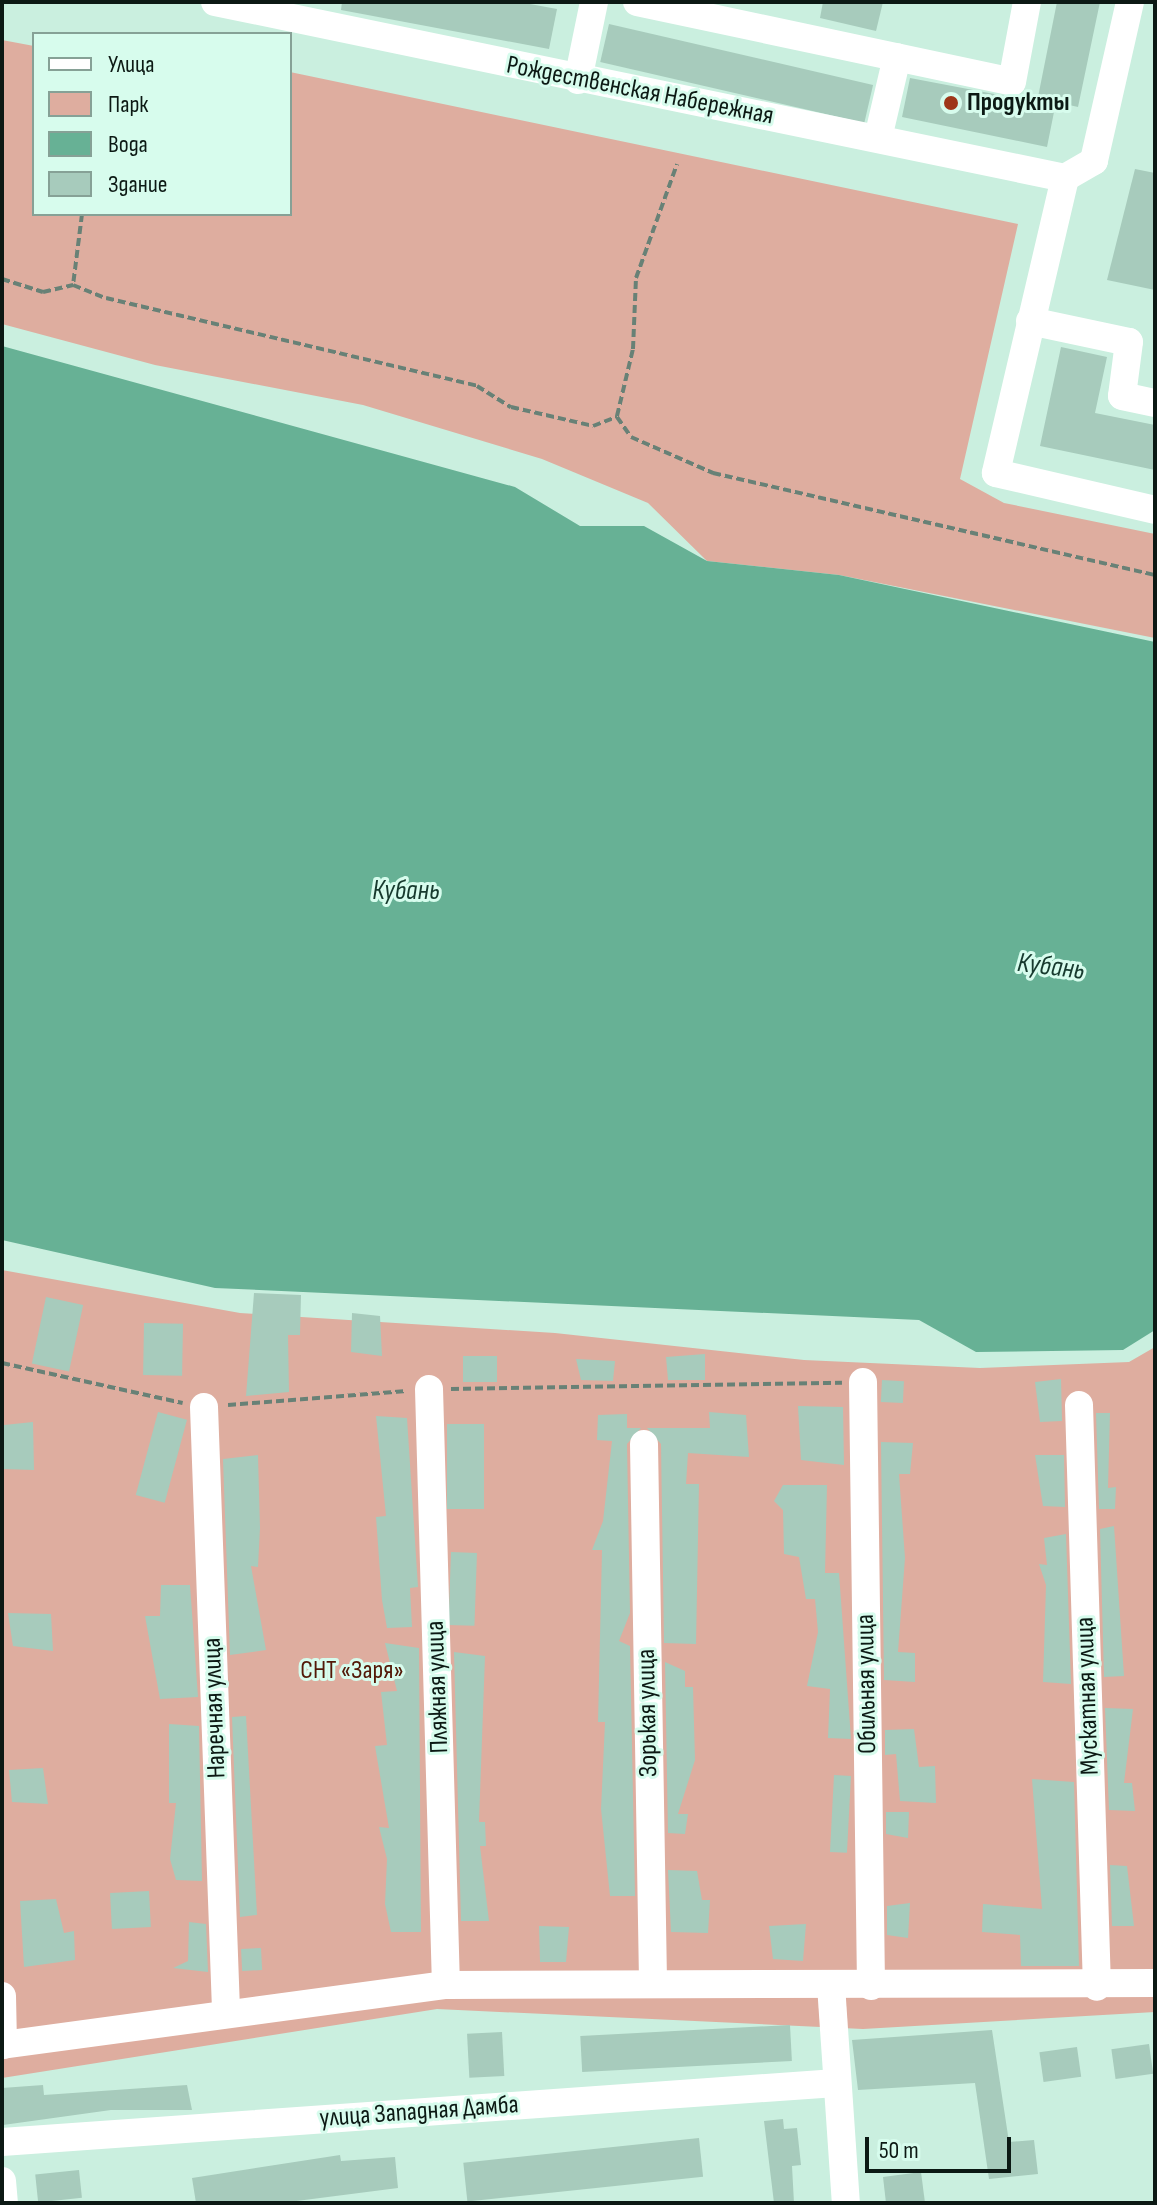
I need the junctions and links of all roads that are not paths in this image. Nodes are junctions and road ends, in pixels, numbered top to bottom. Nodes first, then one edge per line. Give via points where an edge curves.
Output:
1 (594, 2) edge
2 (637, 2) edge
3 (1027, 2) edge
4 (1130, 2) edge
5 (228, 3) edge
6 (294, 10) edge
7 (897, 57) junction
8 (578, 80) junction
9 (878, 138) junction
10 (1065, 178) junction
11 (1030, 321) junction
12 (1155, 403) edge
13 (1155, 510) edge
14 (863, 1382) dead end
15 (429, 1389) dead end
16 (1079, 1405) dead end
17 (204, 1407) dead end
18 (644, 1444) dead end
19 (653, 1982) junction
20 (1155, 1983) edge
21 (446, 1985) junction
22 (831, 1985) junction
23 (871, 1986) junction
24 (1097, 1987) junction
25 (2, 1996) edge
26 (226, 2010) junction
27 (2, 2045) edge
28 (836, 2083) junction
29 (2, 2142) edge
30 (2, 2181) edge
31 (4, 2203) edge
32 (846, 2203) edge

1 - 8 street
2 - 7 street
3 - 7 street via 1012,82
4 - 10 street via 1094,161
5 - 6 street, Рождественская Набережная
6 - 8 street, Рождественская Набережная
7 - 9 street
8 - 9 street, Рождественская Набережная
9 - 10 street, Рождественская Набережная
10 - 11 street
11 - 12 street via 1129,342 1122,396
11 - 13 street via 996,473
14 - 23 street, Обильная улица
15 - 21 street, Пляжная улица
16 - 24 street, Мускатная улица
17 - 26 street, Наречная улица
18 - 19 street, Зорькая улица
19 - 21 street
19 - 22 street
20 - 24 street
21 - 26 street
22 - 23 street
22 - 28 street
23 - 24 street
25 - 27 street
26 - 27 street
28 - 29 street, улица Западная Дамба
28 - 32 street
30 - 31 street

